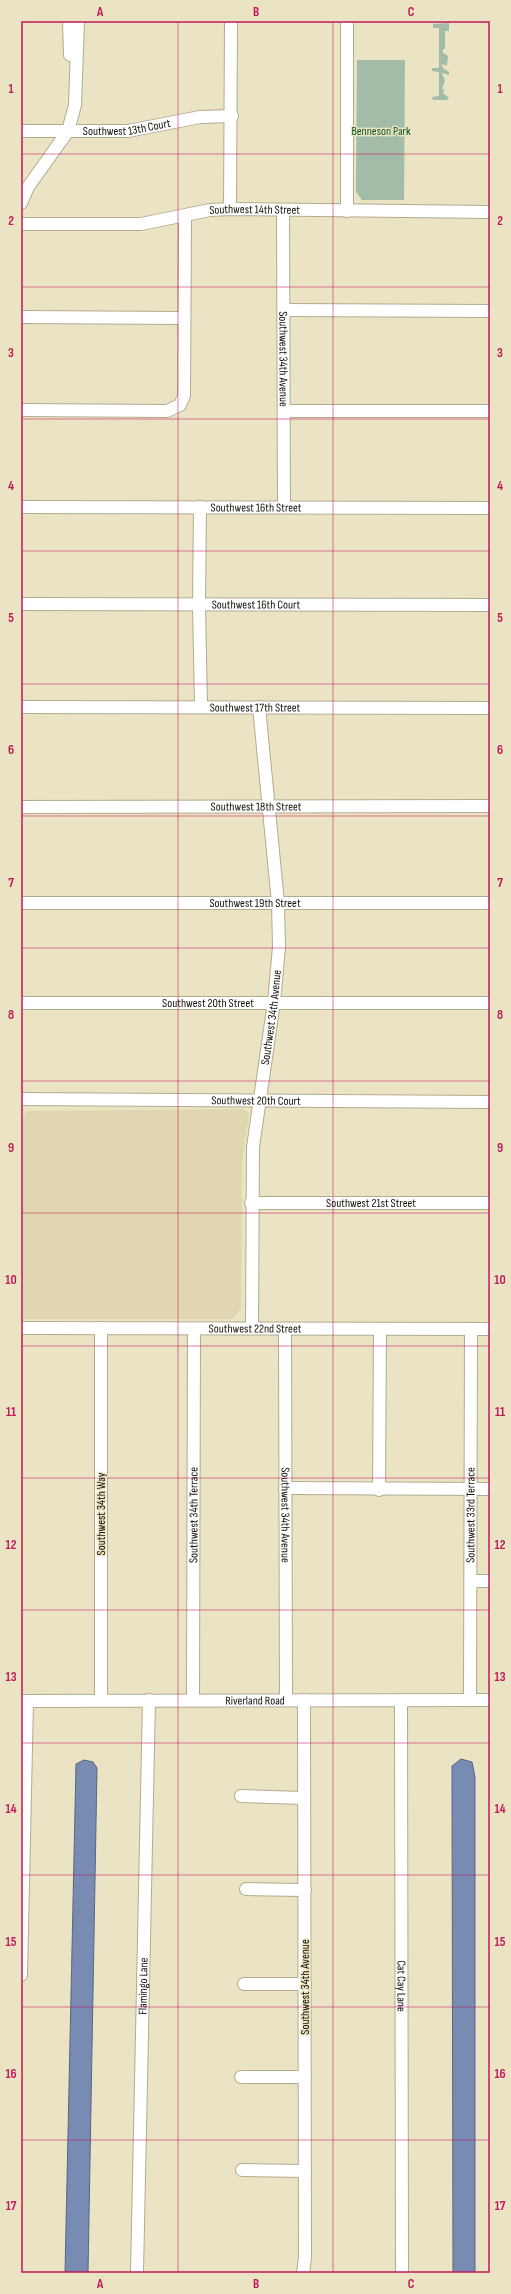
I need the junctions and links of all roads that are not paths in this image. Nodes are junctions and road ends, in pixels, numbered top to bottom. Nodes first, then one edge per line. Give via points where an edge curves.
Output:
1 (69, 21) edge
2 (78, 21) edge
3 (231, 21) edge
4 (347, 21) edge
5 (77, 68) junction
6 (232, 116) junction
7 (21, 131) edge
8 (68, 131) junction
9 (21, 203) edge
10 (230, 209) junction
11 (283, 210) junction
12 (347, 211) junction
13 (490, 212) edge
14 (185, 217) junction
15 (21, 224) edge
16 (284, 310) junction
17 (490, 311) edge
18 (21, 317) edge
19 (184, 318) junction
20 (21, 410) edge
21 (284, 410) junction
22 (490, 412) edge
23 (21, 507) edge
24 (200, 507) junction
25 (284, 507) junction
26 (490, 508) edge
27 (21, 604) edge
28 (199, 604) junction
29 (490, 605) edge
30 (201, 706) junction
31 (21, 707) edge
32 (259, 707) junction
33 (490, 708) edge
34 (270, 806) junction
35 (490, 806) edge
36 (21, 807) edge
37 (21, 903) edge
38 (278, 903) junction
39 (490, 903) edge
40 (274, 1002) junction
41 (21, 1003) edge
42 (490, 1003) edge
43 (21, 1099) edge
44 (260, 1101) junction
45 (490, 1102) edge
46 (251, 1203) junction
47 (490, 1203) edge
48 (21, 1328) edge
49 (101, 1328) junction
50 (252, 1328) junction
51 (194, 1329) junction
52 (286, 1329) junction
53 (380, 1329) junction
54 (471, 1329) junction
55 (490, 1329) edge
56 (285, 1488) junction
57 (471, 1489) junction
58 (490, 1489) edge
59 (379, 1490) junction
60 (471, 1581) junction
61 (490, 1581) edge
62 (101, 1700) junction
63 (149, 1700) junction
64 (194, 1700) junction
65 (286, 1700) junction
66 (304, 1700) junction
67 (402, 1700) junction
68 (470, 1700) junction
69 (490, 1700) edge
70 (24, 1701) edge
71 (241, 1796) dead end
72 (304, 1798) junction
73 (246, 1889) dead end
74 (305, 1890) junction
75 (21, 1975) edge
76 (244, 1984) dead end
77 (305, 1984) junction
78 (241, 2077) dead end
79 (305, 2077) junction
80 (242, 2170) dead end
81 (305, 2170) junction
82 (402, 2272) dead end
83 (137, 2273) edge
84 (303, 2273) edge

1 - 5 street via 70,58
2 - 5 street
3 - 6 street
4 - 12 street
5 - 8 street via 74,105
6 - 8 street, Southwest 13th Court via 200,117 128,131
6 - 10 street
7 - 8 street, Southwest 13th Court
8 - 9 street via 28,187
10 - 11 street, Southwest 14th Street
10 - 14 street, Southwest 14th Street via 210,210
11 - 12 street, Southwest 14th Street
11 - 16 street, Southwest 34th Avenue
12 - 13 street, Southwest 14th Street
14 - 15 street, Southwest 14th Street via 141,224
14 - 19 street
16 - 17 street
16 - 21 street, Southwest 34th Avenue
18 - 19 street
19 - 20 street via 184,396 180,405 167,411
21 - 22 street
21 - 25 street, Southwest 34th Avenue
23 - 24 street, Southwest 16th Street
24 - 25 street, Southwest 16th Street
24 - 28 street
25 - 26 street, Southwest 16th Street
27 - 28 street, Southwest 16th Court
28 - 29 street, Southwest 16th Court
28 - 30 street
30 - 31 street, Southwest 17th Street
30 - 32 street, Southwest 17th Street
32 - 33 street, Southwest 17th Street
32 - 34 street, Southwest 34th Avenue
34 - 35 street, Southwest 18th Street
34 - 36 street, Southwest 18th Street
34 - 38 street, Southwest 34th Avenue
37 - 38 street, Southwest 19th Street
38 - 39 street, Southwest 19th Street
38 - 40 street, Southwest 34th Avenue via 279,946
40 - 41 street, Southwest 20th Street
40 - 42 street, Southwest 20th Street
40 - 44 street, Southwest 34th Avenue
43 - 44 street, Southwest 20th Court
44 - 45 street, Southwest 20th Court
44 - 46 street, Southwest 34th Avenue via 253,1147
46 - 47 street, Southwest 21st Street
46 - 50 street, Southwest 34th Avenue
48 - 49 street, Southwest 22nd Street
49 - 51 street, Southwest 22nd Street
49 - 62 street, Southwest 34th Way
50 - 51 street, Southwest 22nd Street
50 - 52 street, Southwest 22nd Street
51 - 64 street, Southwest 34th Terrace
52 - 53 street, Southwest 22nd Street
52 - 56 street, Southwest 34th Avenue
53 - 54 street, Southwest 22nd Street
53 - 59 street
54 - 55 street, Southwest 22nd Street
54 - 57 street, Southwest 33rd Terrace
56 - 59 street
56 - 65 street, Southwest 34th Avenue
57 - 58 street
57 - 59 street
57 - 60 street, Southwest 33rd Terrace
60 - 61 street
60 - 68 street, Southwest 33rd Terrace
62 - 63 street, Riverland Road
62 - 70 street, Riverland Road
63 - 64 street, Riverland Road
63 - 83 street, Flamingo Lane
64 - 65 street, Riverland Road
65 - 66 street, Riverland Road
66 - 67 street, Riverland Road
66 - 72 street, Southwest 34th Avenue
67 - 68 street, Riverland Road
67 - 82 street, Cat Cay Lane
68 - 69 street, Riverland Road
70 - 75 street
71 - 72 street
72 - 74 street, Southwest 34th Avenue
73 - 74 street
74 - 77 street, Southwest 34th Avenue
76 - 77 street
77 - 79 street, Southwest 34th Avenue
78 - 79 street
79 - 81 street, Southwest 34th Avenue
80 - 81 street
81 - 84 street, Southwest 34th Avenue

